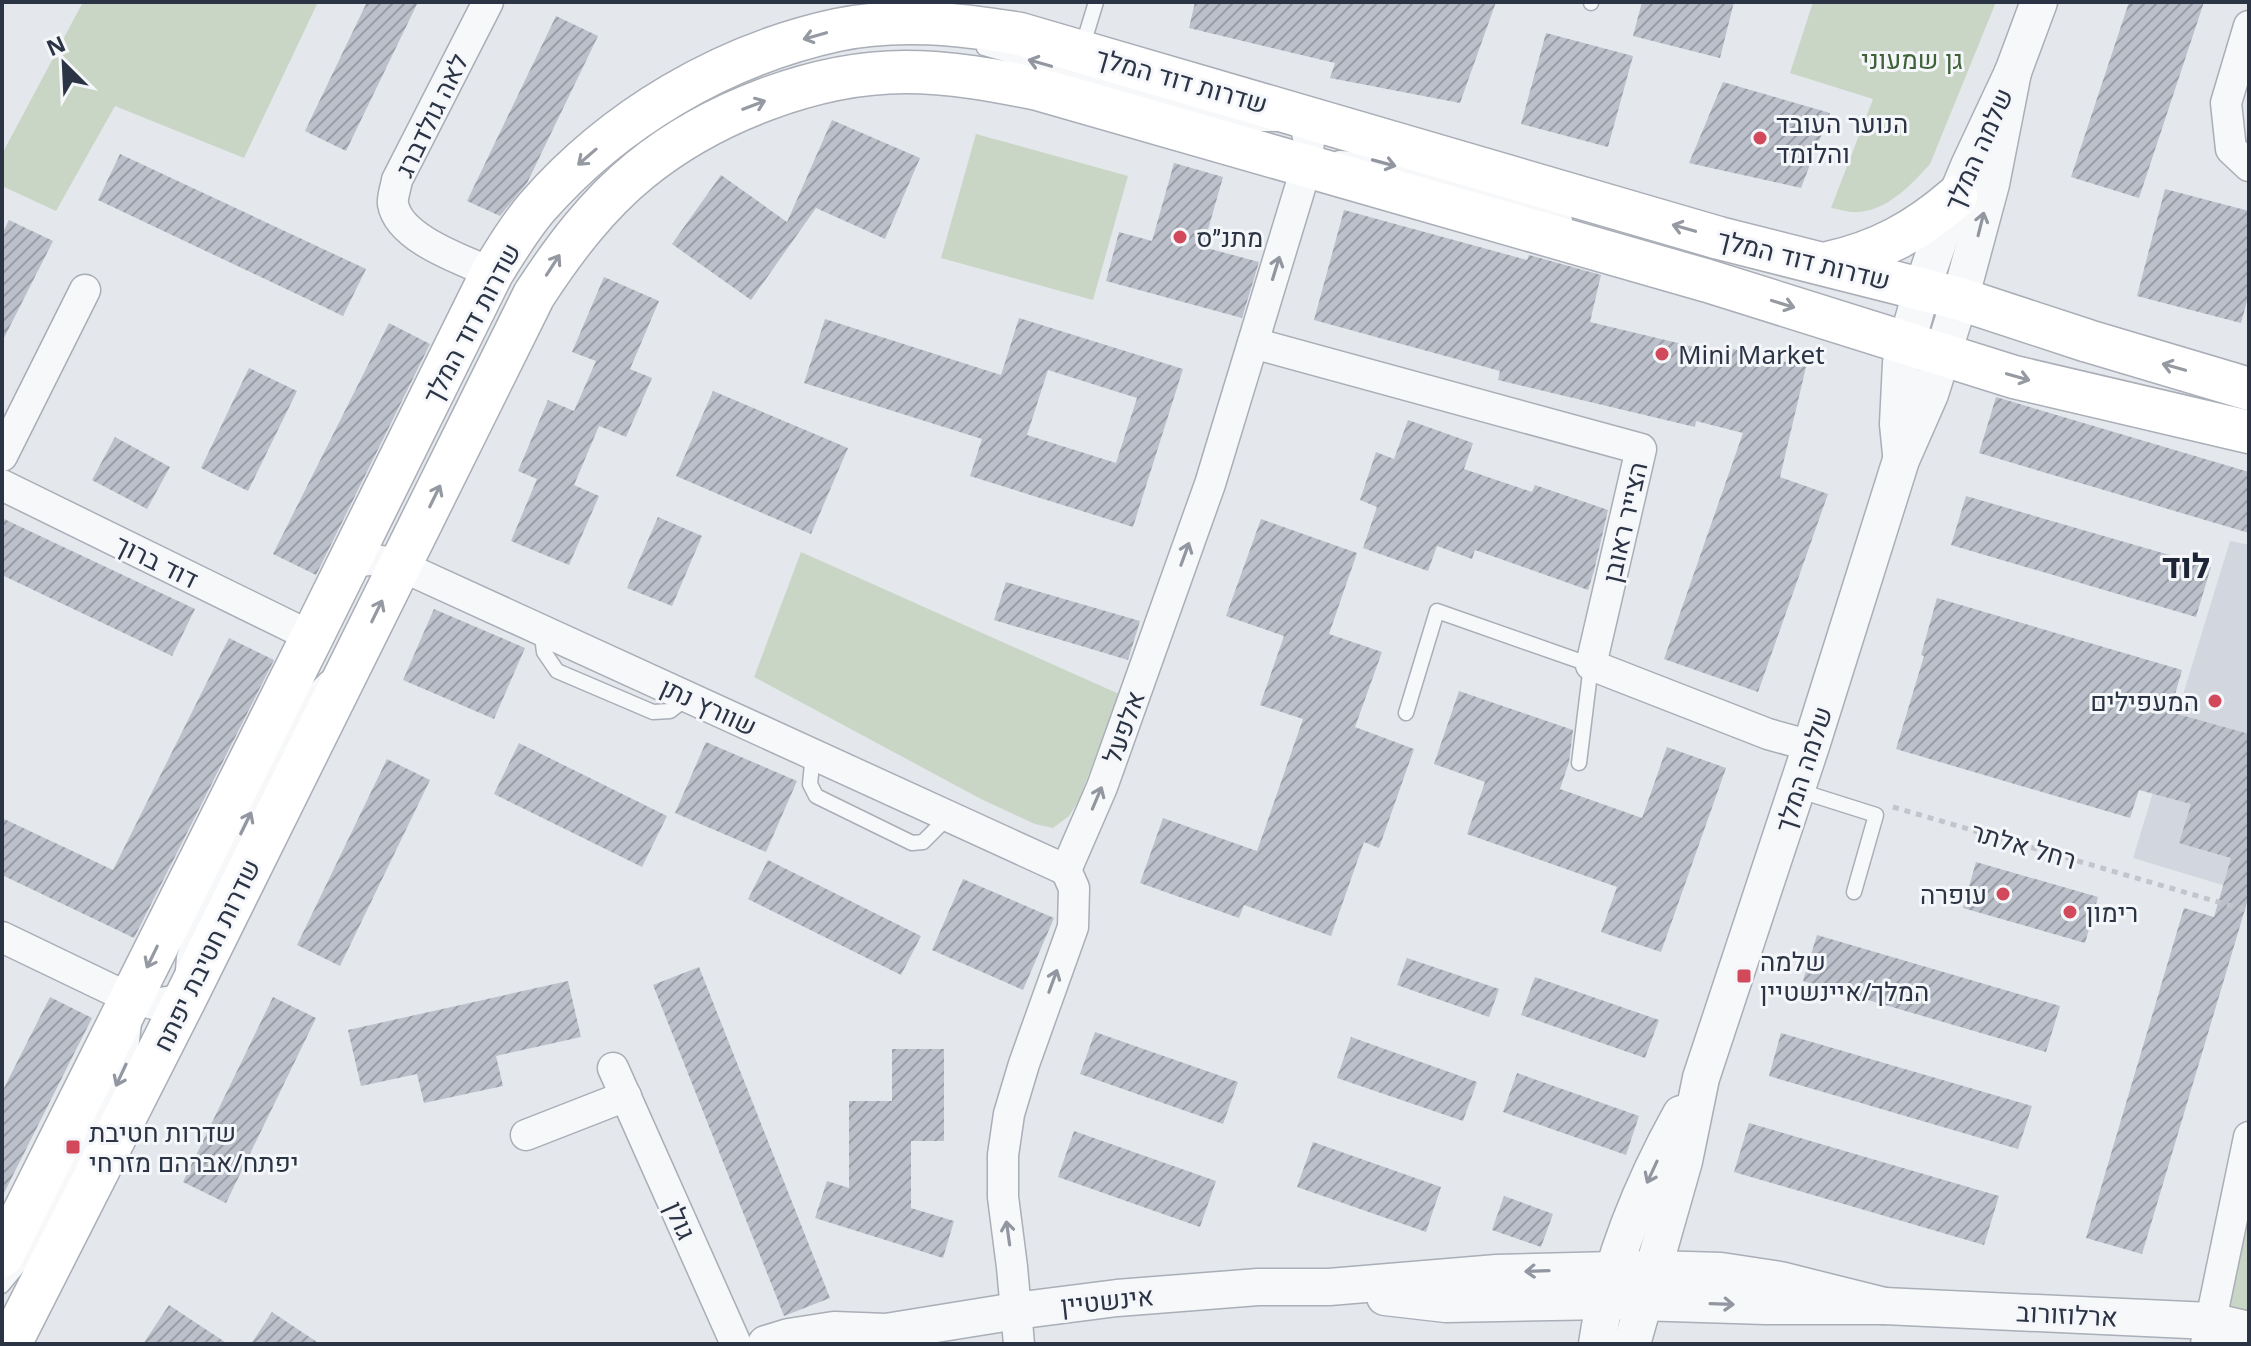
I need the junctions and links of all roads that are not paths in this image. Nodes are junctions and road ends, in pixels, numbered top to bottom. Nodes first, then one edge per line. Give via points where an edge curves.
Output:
1 (488, 2) edge
2 (1096, 2) edge
3 (2039, 2) edge
4 (892, 24) junction
5 (2249, 26) edge
6 (1082, 51) junction
7 (2013, 72) junction
8 (1303, 116) junction
9 (1307, 165) junction
10 (2249, 166) edge
11 (1956, 197) junction
12 (1573, 223) dead end
13 (1599, 234) dead end
14 (1824, 264) junction
15 (492, 273) junction
16 (1708, 281) junction
17 (85, 290) dead end
18 (1941, 294) junction
19 (1253, 343) junction
20 (1925, 348) junction
21 (2249, 389) edge
22 (2249, 432) edge
23 (2, 456) edge
24 (2, 485) edge
25 (348, 565) junction
26 (399, 565) junction
27 (312, 637) junction
28 (1591, 665) junction
29 (1406, 713) dead end
30 (1811, 746) junction
31 (1579, 763) dead end
32 (1797, 790) junction
33 (1066, 870) junction
34 (1854, 892) dead end
35 (2, 937) edge
36 (131, 999) junction
37 (185, 999) junction
38 (613, 1068) dead end
39 (1701, 1078) junction
40 (626, 1096) junction
41 (526, 1135) dead end
42 (2249, 1137) edge
43 (2, 1256) edge
44 (1611, 1285) junction
45 (1649, 1285) junction
46 (2, 1286) edge
47 (1018, 1327) edge
48 (2249, 1330) edge
49 (2208, 1332) edge
50 (871, 1338) edge
51 (10, 1344) edge
52 (736, 1344) edge
53 (766, 1344) edge
54 (1597, 1344) edge
55 (1632, 1344) edge

1 - 15 street, לאה גולדברג via 397,180 392,203 402,225 415,237
2 - 6 lane
3 - 7 street, שלמה המלך
4 - 6 main road, שדרות דוד המלך via 988,29
8 -> 4 lane via 1278,124 1250,124
4 -> 15 main road, שדרות דוד המלך via 839,30 751,57 651,108 568,174 535,209
5 - 10 street via 2226,103 2231,149
6 - 8 main road, שדרות דוד המלך
7 - 11 street, שלמה המלך
18 -> 7 street, שלמה המלך via 1991,184
8 - 9 street, אלפעל
14 -> 8 main road, שדרות דוד המלך
9 -> 12 lane via 1342,158 1374,160
9 - 16 main road, שדרות דוד המלך
19 -> 9 street, אלפעל
26 -> 9 main road, שדרות דוד המלך via 534,295 562,251 640,170 685,138 740,110 853,76 965,75 1038,89
11 - 14 main road via 1894,241
11 - 18 street, שלמה המלך
13 - 16 lane
14 - 18 main road, שדרות דוד המלך
15 - 25 main road, שדרות דוד המלך
16 -> 20 main road, שדרות דוד המלך
17 - 23 street
18 - 20 street, שלמה המלך
21 -> 18 main road, שדרות דוד המלך
19 - 28 street, הצייר ראובן via 1641,449
33 -> 19 street, אלפעל via 1102,787 1205,499
20 -> 22 main road, שדרות דוד המלך via 2049,386
20 - 30 street, שלמה המלך via 1930,394 1901,460
24 - 27 street, דוד ברוך
25 - 26 street, שוורץ נתן via 376,559
25 - 27 main road, שדרות חטיבת יפתח
26 - 33 street, שוורץ נתן
37 -> 26 main road, שדרות חטיבת יפתח
27 -> 36 main road, שדרות חטיבת יפתח
28 - 29 lane via 1437,611
28 - 30 street
28 - 31 lane
30 - 32 street, שלמה המלך
32 - 34 lane via 1876,815
32 - 39 street, שלמה המלך
47 -> 33 street via 1003,1155 1024,1064 1073,927 1074,888
35 - 36 street
36 - 37 street via 154,1004
36 - 43 main road, שדרות חטיבת יפתח
36 -> 46 lane via 133,1043 124,1070 41,1234
37 - 51 main road, שדרות חטיבת יפתח
38 - 40 street, גולן
39 -> 44 street, שלמה המלך via 1643,1192
39 - 45 street, שלמה המלך
40 - 41 street
40 - 52 street, גולן
42 - 49 street
44 - 45 street, אינשטיין
44 - 47 street, אינשטיין via 1497,1273 1329,1287 1258,1287 1117,1298
44 - 54 street, שלמה המלך
45 - 49 street, ארלוזורוב via 1721,1271 1884,1306
45 - 55 street, שלמה המלך
47 - 50 street, אינשטיין
48 - 49 street, ארלוזורוב
50 - 53 street, אינשטיין via 834,1330

